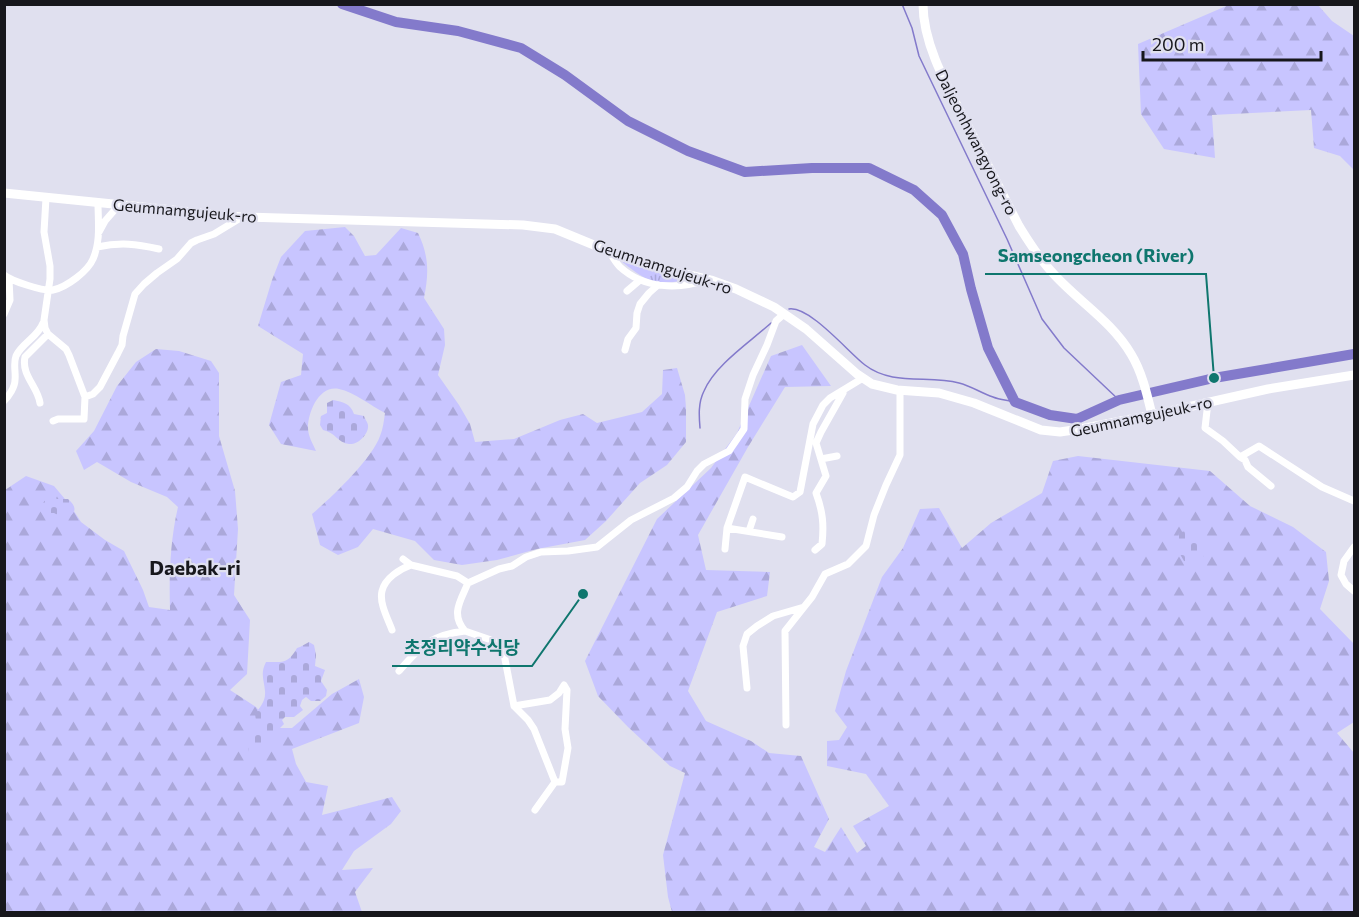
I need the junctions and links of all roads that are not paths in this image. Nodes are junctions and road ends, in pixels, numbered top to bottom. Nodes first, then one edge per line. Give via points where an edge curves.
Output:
1 (923, 4) edge
2 (4, 194) edge
3 (46, 198) junction
4 (98, 203) junction
5 (119, 205) junction
6 (242, 217) junction
7 (98, 234) junction
8 (97, 247) junction
9 (159, 249) dead end
10 (609, 251) junction
11 (7, 277) edge
12 (709, 279) junction
13 (640, 280) junction
14 (658, 285) junction
15 (49, 290) junction
16 (627, 291) dead end
17 (4, 314) edge
18 (784, 314) junction
19 (44, 320) junction
20 (48, 334) junction
21 (624, 350) dead end
22 (1354, 375) edge
23 (863, 378) junction
24 (844, 390) junction
25 (900, 390) junction
26 (85, 397) junction
27 (4, 401) edge
28 (1208, 402) junction
29 (40, 403) dead end
30 (1151, 411) junction
31 (53, 421) dead end
32 (837, 456) dead end
33 (1240, 457) junction
34 (821, 459) junction
35 (1271, 486) dead end
36 (1354, 501) edge
37 (753, 519) dead end
38 (727, 528) junction
39 (749, 531) junction
40 (782, 537) dead end
41 (1354, 547) edge
42 (725, 549) dead end
43 (815, 550) dead end
44 (403, 559) dead end
45 (411, 565) junction
46 (468, 583) junction
47 (1354, 591) edge
48 (804, 607) junction
49 (392, 630) dead end
50 (465, 631) junction
51 (399, 671) dead end
52 (747, 688) dead end
53 (514, 706) junction
54 (786, 725) dead end
55 (555, 782) junction
56 (535, 810) dead end

1 - 30 main road, Daljeonhwangyong-ro via 926,29 942,76 1030,245 1052,273 1114,330 1132,356
2 - 3 main road, Geumnamgujeuk-ro
3 - 4 main road, Geumnamgujeuk-ro
3 - 15 street via 44,232 50,266
4 - 5 main road, Geumnamgujeuk-ro
4 - 7 street
5 - 6 main road, Geumnamgujeuk-ro
5 - 7 street
6 - 10 main road, Geumnamgujeuk-ro via 524,225 555,229
6 - 26 street via 191,243 135,294 122,345 106,376 93,394
7 - 8 street
8 - 9 street via 135,244
8 - 15 street via 93,261 82,273
10 - 12 main road, Geumnamgujeuk-ro
10 - 13 street via 618,265
11 - 15 street
11 - 17 street via 10,300
12 - 14 street via 680,286
12 - 18 main road, Geumnamgujeuk-ro
13 - 14 street
13 - 16 street
14 - 21 street via 640,304 636,328
15 - 19 street
18 - 23 main road, Geumnamgujeuk-ro
18 - 46 street via 776,321 753,375 744,429 729,451 704,464 687,487 631,520 597,547 541,552
19 - 20 street
19 - 27 street via 41,329 16,357 15,382
20 - 26 street via 66,349
20 - 29 street via 24,362
22 - 28 main road, Geumnamgujeuk-ro
23 - 24 street
23 - 25 main road, Geumnamgujeuk-ro
24 - 34 street via 816,443
24 - 38 street via 823,405 813,424 800,492 793,497 745,477
25 - 30 main road, Geumnamgujeuk-ro via 939,393 1041,430 1060,432
25 - 48 street via 900,455 874,515 866,546 848,564 825,574
26 - 31 street via 84,419
28 - 30 main road, Geumnamgujeuk-ro
28 - 33 street via 1205,428
32 - 34 street
33 - 35 street
33 - 36 street via 1259,446 1322,487
34 - 43 street via 826,476 816,494 823,529 822,544
37 - 39 street
38 - 39 street
38 - 42 street
39 - 40 street
41 - 47 street via 1344,561 1341,575
44 - 45 street
45 - 46 street via 457,576
45 - 49 street via 400,569 382,591
46 - 50 street via 457,608
48 - 52 street via 773,616 747,634 743,646
48 - 54 street via 785,631
50 - 51 street via 433,639 420,647
50 - 53 street via 495,641 504,654
53 - 55 street via 534,729
53 - 55 street via 550,700 564,685 567,690 568,748 562,782
55 - 56 street

